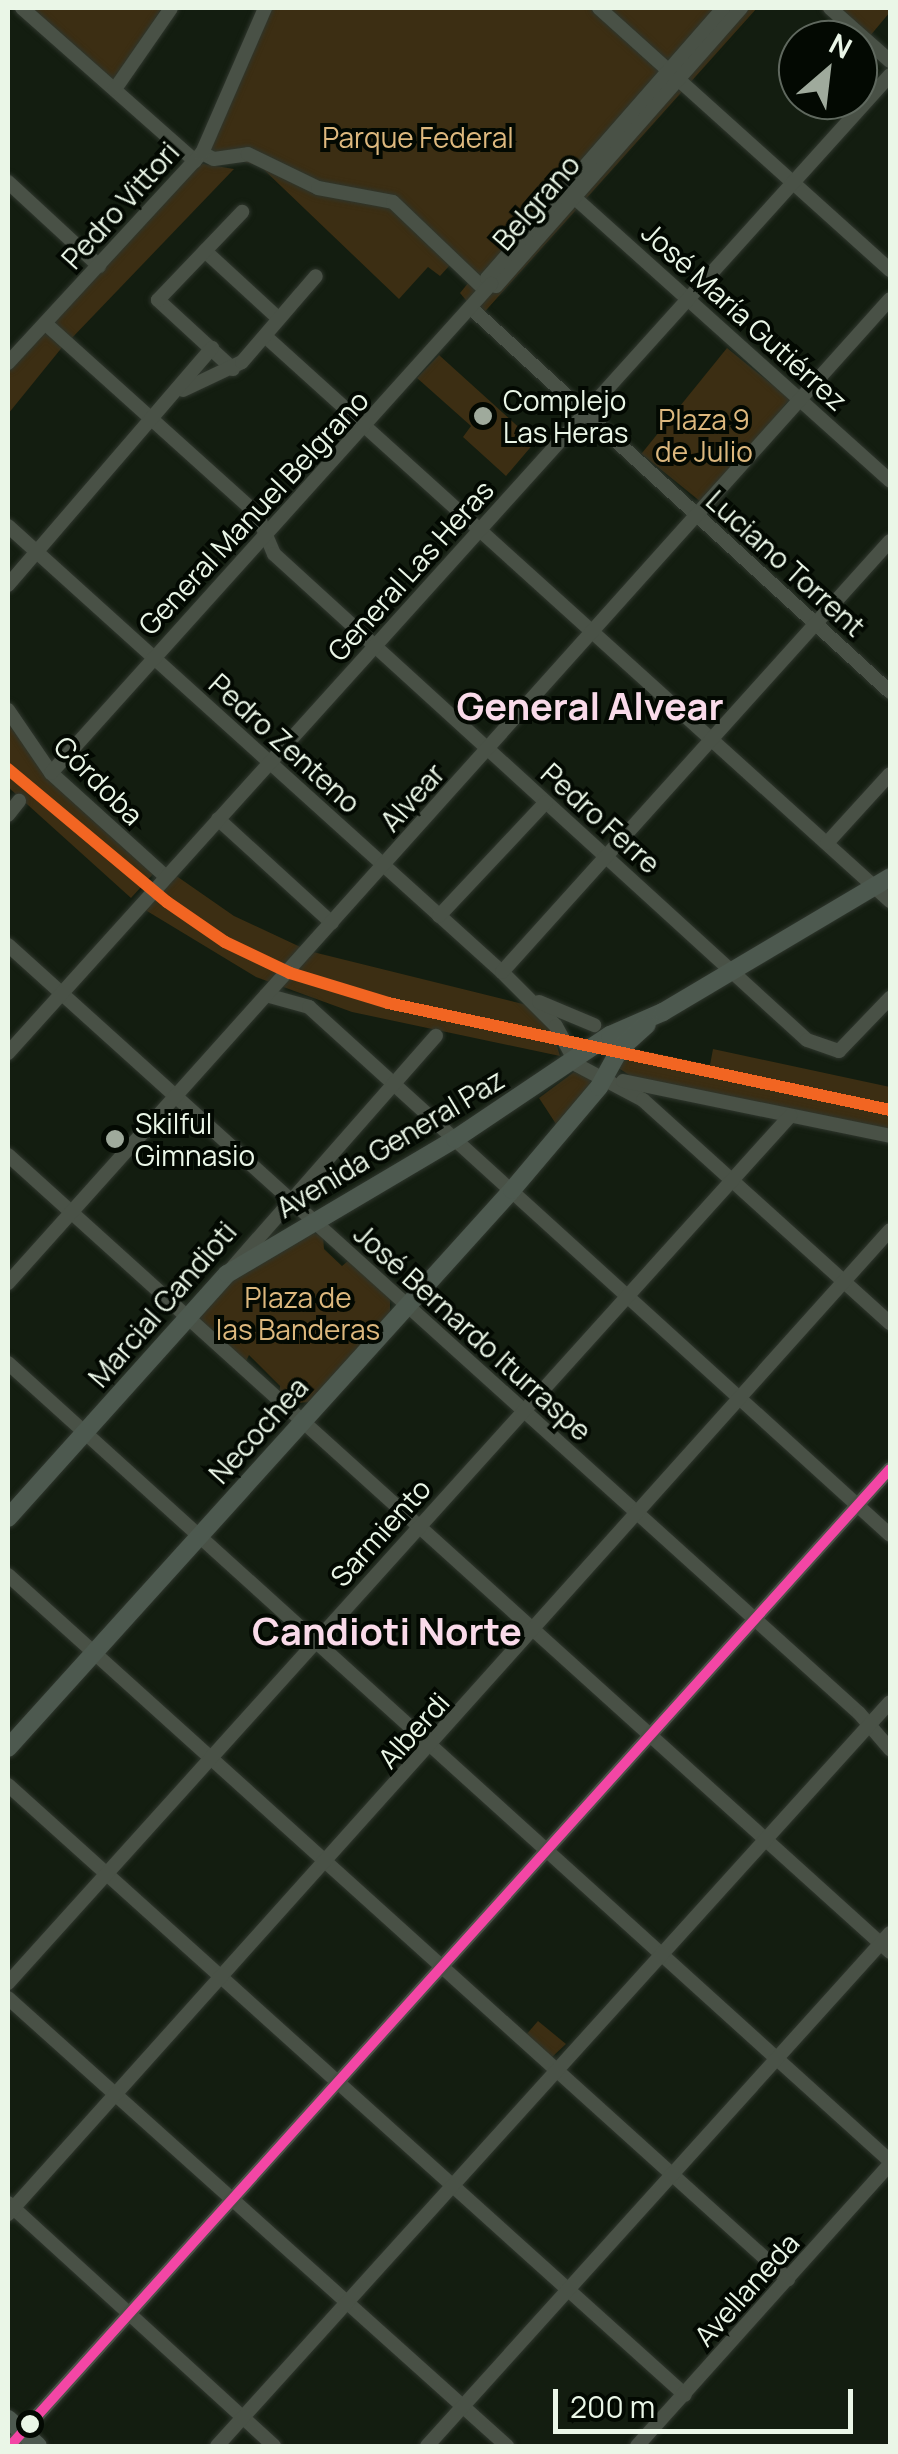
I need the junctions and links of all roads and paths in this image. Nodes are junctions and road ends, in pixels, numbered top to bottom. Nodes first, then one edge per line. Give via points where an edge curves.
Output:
1 (22, 8) edge
2 (170, 8) edge
3 (265, 8) edge
4 (600, 8) edge
5 (723, 8) edge
6 (741, 8) edge
7 (830, 8) edge
8 (890, 60) edge
9 (673, 74) junction
10 (890, 76) edge
11 (116, 89) junction
12 (198, 157) junction
13 (8, 182) edge
14 (794, 182) junction
15 (570, 193) junction
16 (242, 212) dead end
17 (206, 251) junction
18 (100, 266) junction
19 (890, 270) edge
20 (316, 276) dead end
21 (488, 287) junction
22 (890, 298) edge
23 (688, 299) junction
24 (470, 308) junction
25 (279, 319) junction
26 (46, 324) junction
27 (265, 336) junction
28 (212, 348) junction
29 (8, 363) edge
30 (234, 369) junction
31 (178, 392) junction
32 (800, 400) junction
33 (585, 414) junction
34 (154, 420) junction
35 (366, 427) junction
36 (890, 481) edge
37 (696, 514) junction
38 (8, 526) edge
39 (480, 530) junction
40 (267, 536) junction
41 (890, 541) edge
42 (37, 552) junction
43 (8, 585) edge
44 (816, 624) junction
45 (591, 630) junction
46 (375, 646) junction
47 (153, 657) junction
48 (890, 692) edge
49 (8, 710) edge
50 (710, 738) junction
51 (489, 750) junction
52 (269, 763) junction
53 (51, 773) junction
54 (890, 774) edge
55 (19, 801) dead end
56 (546, 802) junction
57 (8, 815) edge
58 (218, 819) junction
59 (827, 844) junction
60 (604, 855) junction
61 (384, 865) junction
62 (166, 877) junction
63 (883, 882) edge
64 (890, 901) edge
65 (439, 916) junction
66 (332, 923) junction
67 (8, 945) edge
68 (733, 971) junction
69 (502, 972) junction
70 (61, 994) junction
71 (266, 995) junction
72 (529, 998) junction
73 (890, 998) edge
74 (663, 1012) junction
75 (594, 1025) dead end
76 (436, 1036) dead end
77 (8, 1053) edge
78 (574, 1062) junction
79 (609, 1077) junction
80 (392, 1082) junction
81 (175, 1096) junction
82 (790, 1116) junction
83 (890, 1136) edge
84 (455, 1140) junction
85 (8, 1156) edge
86 (730, 1180) junction
87 (512, 1190) junction
88 (288, 1199) junction
89 (71, 1212) junction
90 (313, 1222) junction
91 (890, 1230) edge
92 (228, 1274) junction
93 (844, 1280) junction
94 (8, 1284) edge
95 (626, 1294) junction
96 (406, 1307) junction
97 (187, 1318) junction
98 (890, 1323) edge
99 (8, 1362) edge
100 (744, 1399) junction
101 (523, 1410) junction
102 (302, 1423) junction
103 (84, 1433) junction
104 (890, 1469) edge
105 (857, 1505) junction
106 (640, 1514) junction
107 (8, 1518) edge
108 (419, 1527) junction
109 (890, 1535) edge
110 (198, 1537) junction
111 (8, 1575) edge
112 (754, 1620) junction
113 (532, 1632) junction
114 (314, 1643) junction
115 (93, 1652) junction
116 (890, 1702) edge
117 (867, 1728) junction
118 (649, 1735) junction
119 (8, 1748) edge
120 (431, 1748) junction
121 (890, 1749) edge
122 (210, 1759) junction
123 (8, 1784) edge
124 (764, 1842) junction
125 (547, 1850) junction
126 (325, 1862) junction
127 (106, 1874) junction
128 (887, 1943) edge
129 (663, 1955) junction
130 (442, 1966) junction
131 (221, 1975) junction
132 (8, 1983) edge
133 (8, 1998) edge
134 (777, 2058) junction
135 (556, 2071) junction
136 (338, 2084) junction
137 (116, 2094) junction
138 (890, 2162) edge
139 (673, 2175) junction
140 (452, 2187) junction
141 (232, 2197) junction
142 (10, 2208) edge
143 (788, 2279) junction
144 (568, 2290) junction
145 (346, 2304) junction
146 (127, 2314) junction
147 (685, 2395) junction
148 (464, 2406) junction
149 (243, 2418) junction
150 (13, 2433) edge
151 (38, 2446) edge
152 (217, 2446) edge
153 (274, 2446) edge
154 (427, 2446) edge
155 (507, 2446) edge
156 (637, 2446) edge

1 - 11 street
2 - 11 street
3 - 12 street, Pedro Vittori
4 - 9 street
5 - 9 street, Belgrano
6 - 9 street, Belgrano
7 - 8 street
9 - 14 street
9 - 15 street, Belgrano
10 - 14 street, General Las Heras
11 - 12 street
12 - 18 street, Pedro Vittori
12 - 21 street via 248,154 318,188 394,202
13 - 18 street
14 - 19 street
14 - 23 street, General Las Heras
15 - 21 street, Belgrano via 496,286
15 - 23 street, José María Gutiérrez
16 - 17 street
17 - 25 street
17 - 28 street via 158,300
18 - 26 street, Pedro Vittori
20 - 25 street
21 - 24 street, General Manuel Belgrano
22 - 32 street, Alvear
23 - 32 street, José María Gutiérrez
23 - 33 street, General Las Heras
24 - 33 street, Luciano Torrent
24 - 35 street, General Manuel Belgrano
25 - 27 street
26 - 29 street, Pedro Vittori
26 - 34 street, Pedro Ferre
27 - 30 street
27 - 35 street
28 - 30 street
28 - 31 street
30 - 31 street
31 - 34 street
32 - 36 street, José María Gutiérrez
32 - 37 street, Alvear
33 - 37 street, Luciano Torrent
33 - 39 street, General Las Heras
34 - 40 street, Pedro Ferre via 258,514
34 - 42 street
35 - 39 street
35 - 40 street, General Manuel Belgrano
37 - 44 street, Luciano Torrent
37 - 45 street, Alvear
38 - 42 street, Pedro Zenteno
39 - 45 street
39 - 46 street, General Las Heras
40 - 46 street, Pedro Ferre via 274,554
40 - 47 street, General Manuel Belgrano
41 - 44 street
42 - 43 street
42 - 47 street, Pedro Zenteno
44 - 48 street, Luciano Torrent
44 - 50 street
45 - 50 street
45 - 51 street, Alvear
46 - 51 street, Pedro Ferre
46 - 52 street, General Las Heras
47 - 52 street, Pedro Zenteno
47 - 53 street, General Manuel Belgrano
49 - 53 street, Córdoba
50 - 59 street
50 - 60 street
51 - 56 street, Pedro Ferre
51 - 61 street, Alvear
52 - 58 street, General Las Heras
52 - 61 street, Pedro Zenteno
53 - 62 street, Córdoba
54 - 59 street
55 - 57 street
56 - 60 street, Pedro Ferre
56 - 65 street
58 - 62 street, General Las Heras
58 - 66 street
59 - 63 street
60 - 68 street, Pedro Ferre
60 - 69 street
61 - 65 street, Pedro Zenteno
61 - 66 street, Alvear
62 - 70 street, General Las Heras
63 - 64 street
63 - 68 main road, Avenida General Paz
65 - 69 street, Pedro Zenteno
66 - 71 street, Alvear
67 - 70 street, José Bernardo Iturraspe
68 - 73 street, Pedro Ferre via 828,1052 849,1043
68 - 74 main road, Avenida General Paz
69 - 72 street, Pedro Zenteno
70 - 77 street, General Las Heras
70 - 81 street, José Bernardo Iturraspe
71 - 80 street via 302,1002
71 - 81 street, Alvear
72 - 75 street, Pedro Zenteno
72 - 78 street, Pedro Zenteno via 556,1026
74 - 78 main road, Avenida General Paz via 610,1035
74 - 79 main road, Necochea via 620,1049
76 - 80 street, Marcial Candioti
78 - 79 street
78 - 84 main road, Avenida General Paz
79 - 82 street
79 - 86 street
79 - 87 main road, Necochea
80 - 84 street
80 - 88 street, Marcial Candioti
81 - 88 street, José Bernardo Iturraspe
81 - 89 street, Alvear
82 - 83 street
82 - 86 street, Sarmiento
84 - 87 street
84 - 90 main road, Avenida General Paz
85 - 89 street
86 - 93 street
86 - 95 street, Sarmiento
87 - 95 street
87 - 96 main road, Necochea
88 - 90 street, José Bernardo Iturraspe
88 - 92 street, Marcial Candioti
89 - 94 street, Alvear
89 - 97 street
90 - 92 main road, Avenida General Paz
90 - 96 street, José Bernardo Iturraspe
91 - 93 street, Alberdi
92 - 97 main road, Marcial Candioti
93 - 98 street
93 - 100 street, Alberdi
95 - 100 street
95 - 101 street, Sarmiento
96 - 101 street, José Bernardo Iturraspe
96 - 102 main road, Necochea
97 - 102 street
97 - 103 main road, Marcial Candioti
99 - 103 street
100 - 105 street
100 - 106 street, Alberdi
101 - 106 street, José Bernardo Iturraspe
101 - 108 street, Sarmiento
102 - 108 street
102 - 110 main road, Necochea
103 - 107 main road, Marcial Candioti
103 - 110 street
104 - 105 street
105 - 109 street
105 - 112 street
106 - 112 street, José Bernardo Iturraspe
106 - 113 street, Alberdi
108 - 113 street
108 - 114 street, Sarmiento
110 - 114 street
110 - 115 main road, Necochea
111 - 115 street
112 - 117 street, José Bernardo Iturraspe via 859,1713
112 - 118 street
113 - 118 street
113 - 120 street, Alberdi
114 - 120 street
114 - 122 street, Sarmiento
115 - 119 main road, Necochea
115 - 122 street
116 - 117 street
117 - 121 street, José Bernardo Iturraspe
117 - 124 street
118 - 124 street
118 - 125 street
120 - 125 street
120 - 126 street, Alberdi
122 - 126 street
122 - 127 street, Sarmiento
123 - 127 street
124 - 128 street
124 - 129 street
125 - 129 street
125 - 130 street
126 - 130 street
126 - 131 street, Alberdi
127 - 131 street
127 - 132 street, Sarmiento
128 - 134 street
129 - 134 street
129 - 135 street
130 - 135 street
130 - 136 street
131 - 136 street
131 - 137 street, Alberdi
133 - 137 street
134 - 138 street
134 - 139 street
135 - 139 street
135 - 140 street
136 - 140 street
136 - 141 street
137 - 141 street
137 - 142 street, Alberdi
138 - 143 street, Avellaneda
139 - 143 street
139 - 144 street
140 - 144 street
140 - 145 street
141 - 145 street
141 - 146 street
142 - 146 street
143 - 147 street, Avellaneda
144 - 147 street
144 - 148 street
145 - 148 street
145 - 149 street
146 - 149 street
146 - 150 street
147 - 156 street, Avellaneda
148 - 154 street
148 - 155 street
149 - 152 street
149 - 153 street
150 - 151 main road

